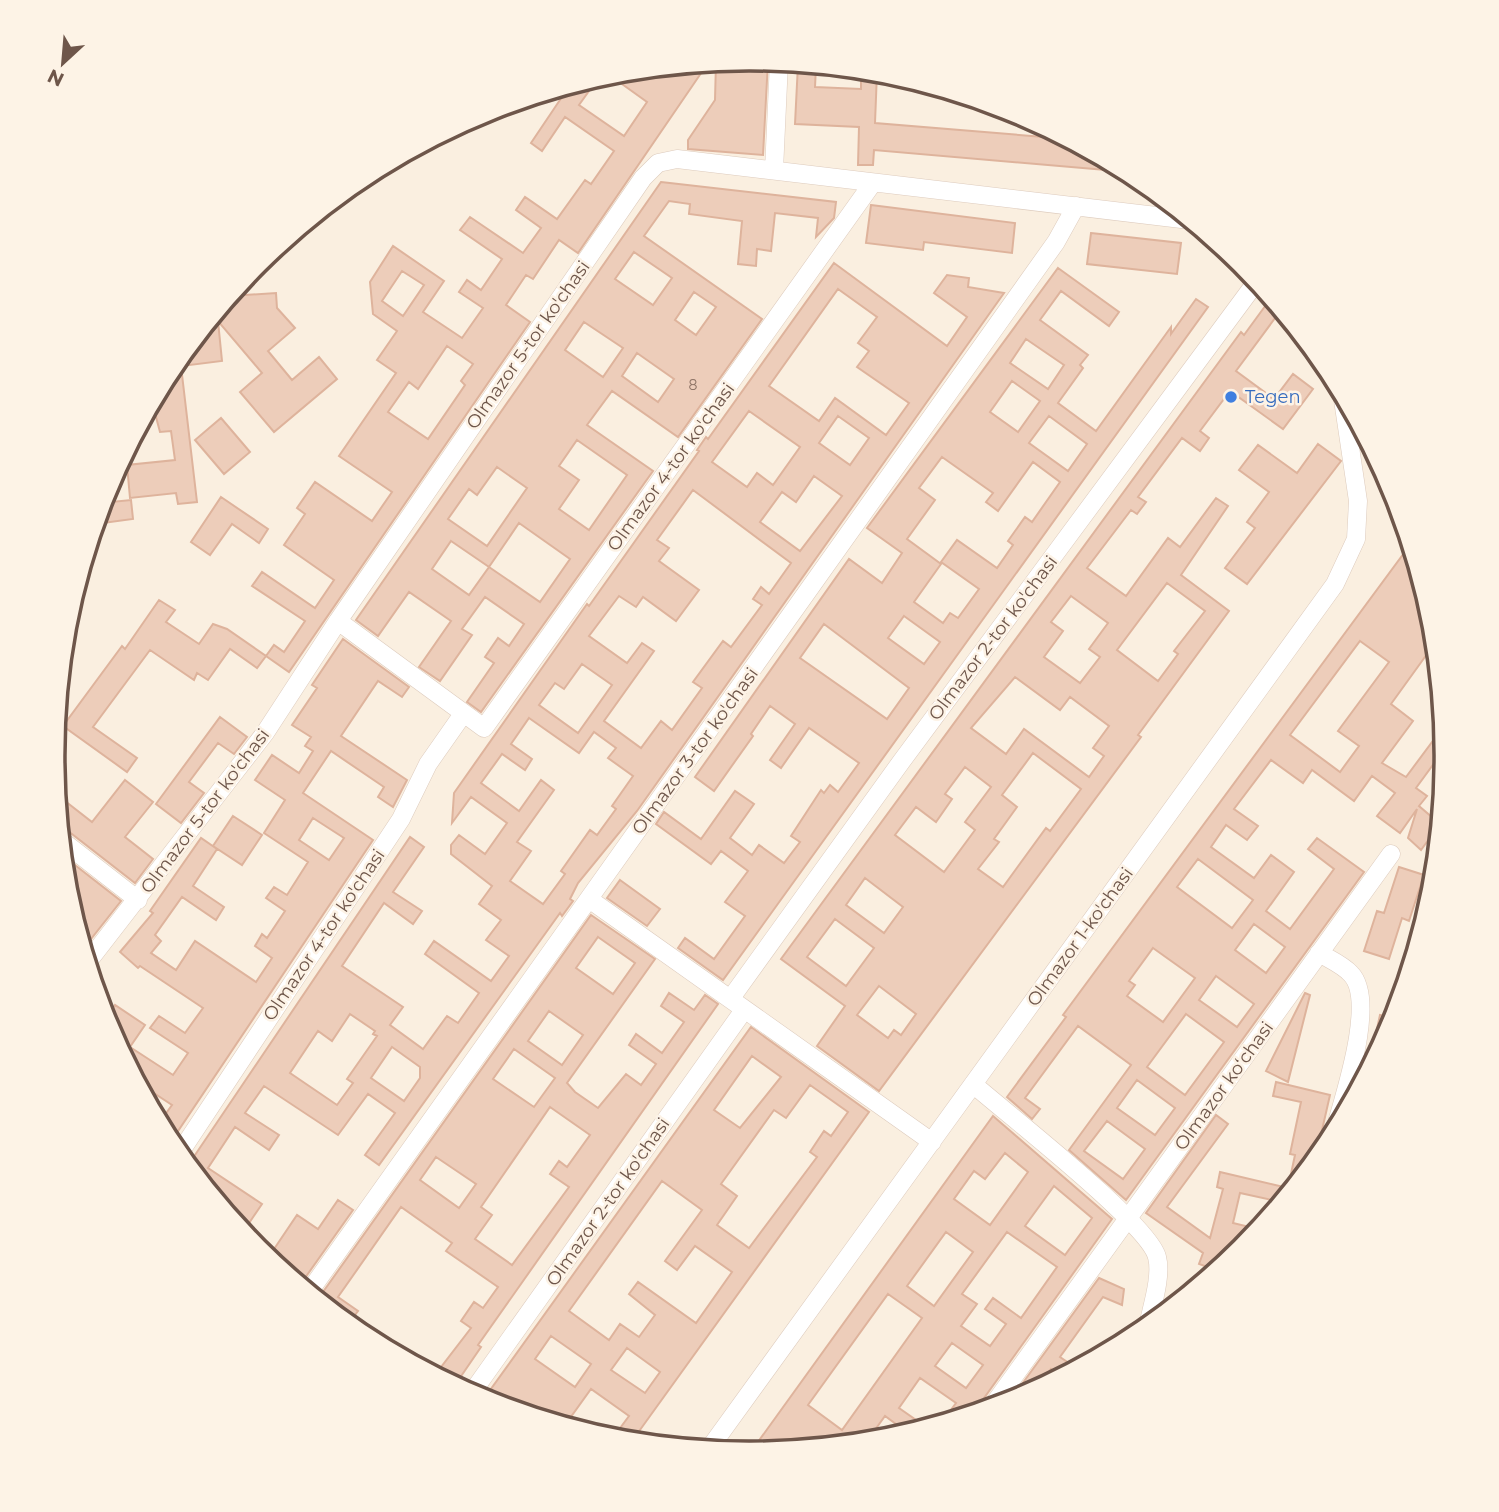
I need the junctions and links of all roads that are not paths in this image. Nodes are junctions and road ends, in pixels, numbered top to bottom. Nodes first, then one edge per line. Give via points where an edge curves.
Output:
1 (779, 72) edge
2 (774, 170) junction
3 (872, 184) junction
4 (1076, 206) junction
5 (1172, 218) edge
6 (1250, 290) edge
7 (1346, 419) edge
8 (338, 621) junction
9 (463, 714) junction
10 (71, 848) edge
11 (1391, 854) dead end
12 (589, 899) junction
13 (138, 900) junction
14 (94, 953) edge
15 (1319, 953) junction
16 (737, 1004) junction
17 (973, 1084) junction
18 (1342, 1099) edge
19 (932, 1142) junction
20 (186, 1144) edge
21 (1129, 1218) junction
22 (315, 1284) edge
23 (1151, 1310) edge
24 (477, 1384) edge
25 (1001, 1393) edge
26 (716, 1439) edge

1 - 2 street
2 - 3 street, Olmazor 5-tor ko'chasi
2 - 8 street, Olmazor 5-tor ko'chasi via 677,159 658,163 635,189
3 - 4 street, Olmazor 5-tor ko'chasi
3 - 9 street, Olmazor 4-tor ko'chasi via 484,728
4 - 5 street, Olmazor 5-tor ko'chasi
4 - 12 street, Olmazor 3-tor ko'chasi via 1040,264
6 - 16 street, Olmazor 2-tor ko'chasi via 901,762
7 - 17 street, Olmazor 1-ko'chasi via 1358,501 1356,539 1335,584
8 - 9 street, Olmazor 4-tor ko'chasi
8 - 13 street, Olmazor 5-tor ko'chasi via 265,733
9 - 20 street, Olmazor 4-tor ko'chasi via 428,764 401,819
10 - 13 street
11 - 15 street, Olmazor koʻchasi
12 - 16 street
12 - 22 street, Olmazor 3-tor ko'chasi
13 - 14 street, Olmazor 5-tor ko'chasi
15 - 18 street via 1352,974 1360,991 1355,1047
15 - 21 street, Olmazor koʻchasi
16 - 19 street
16 - 24 street, Olmazor 2-tor ko'chasi
17 - 19 street, Olmazor 1-ko'chasi
17 - 21 street
19 - 26 street, Olmazor 1-ko'chasi
21 - 23 street via 1157,1255
21 - 25 street, Olmazor koʻchasi

